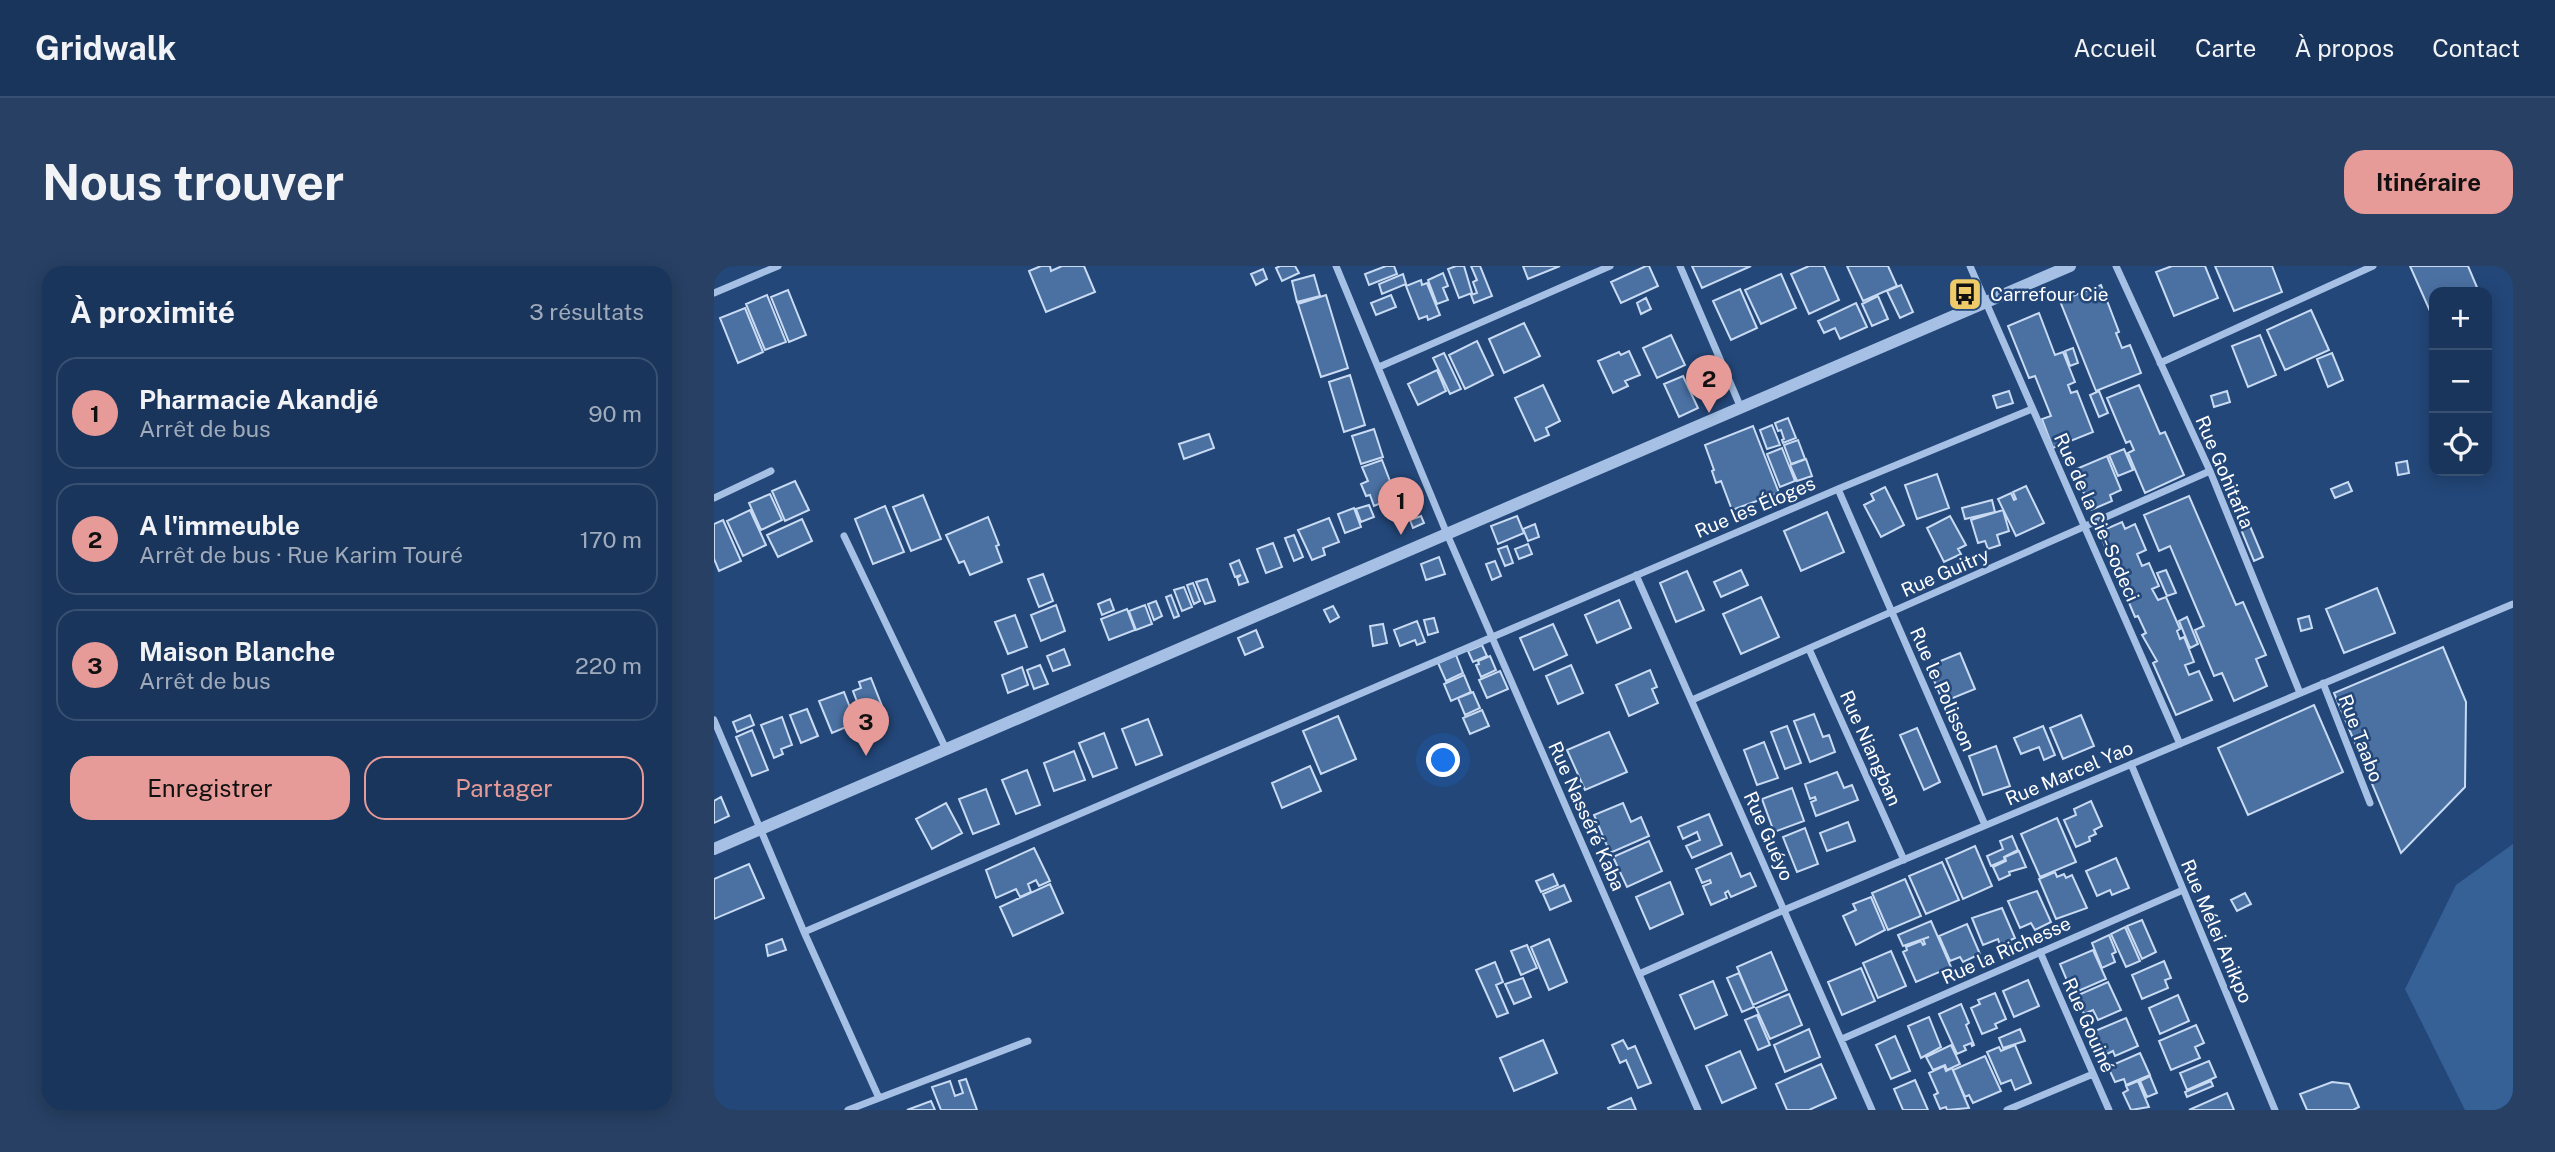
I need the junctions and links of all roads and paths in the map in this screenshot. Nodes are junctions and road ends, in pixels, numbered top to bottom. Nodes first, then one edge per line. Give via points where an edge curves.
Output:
1 (778, 266) edge
2 (1336, 266) edge
3 (1610, 266) edge
4 (1680, 266) edge
5 (1970, 266) edge
6 (2070, 266) edge
7 (2116, 266) edge
8 (2373, 266) edge
9 (714, 293) edge
10 (1986, 303) junction
11 (2160, 363) junction
12 (1379, 367) junction
13 (1741, 408) junction
14 (2032, 409) junction
15 (771, 471) dead end
16 (2210, 471) junction
17 (1838, 489) junction
18 (714, 498) edge
19 (2084, 527) junction
20 (1447, 534) junction
21 (844, 536) dead end
22 (1636, 575) junction
23 (2513, 604) edge
24 (1892, 613) junction
25 (1492, 636) junction
26 (1809, 649) junction
27 (2323, 684) junction
28 (2300, 693) junction
29 (1692, 700) junction
30 (714, 720) edge
31 (2179, 744) junction
32 (946, 749) junction
33 (2130, 764) junction
34 (2370, 803) dead end
35 (1985, 825) junction
36 (760, 829) junction
37 (714, 849) edge
38 (1904, 860) junction
39 (2183, 890) junction
40 (1784, 910) junction
41 (804, 932) junction
42 (2040, 952) junction
43 (1639, 974) junction
44 (1842, 1039) junction
45 (1028, 1041) dead end
46 (2093, 1074) junction
47 (878, 1098) junction
48 (848, 1110) edge
49 (1698, 1110) edge
50 (1872, 1110) edge
51 (2007, 1110) edge
52 (2109, 1110) edge
53 (2275, 1110) edge

1 - 9 street
2 - 12 street, Rue Nasséré Kaba
3 - 12 street
4 - 13 street
5 - 10 street, Rue de la Cie-Sodeci
6 - 10 street
7 - 11 street, Rue Gohitafla
8 - 11 street
10 - 13 street
10 - 14 street, Rue de la Cie-Sodeci
11 - 16 street, Rue Gohitafla
12 - 20 street, Rue Nasséré Kaba
13 - 20 street
14 - 17 street, Rue les Éloges
14 - 19 street, Rue de la Cie-Sodeci
15 - 18 street
16 - 19 street, Rue Guitry
16 - 28 street, Rue Gohitafla
17 - 22 street, Rue les Éloges
17 - 24 street, Rue le Polisson
19 - 24 street, Rue Guitry
19 - 31 street, Rue de la Cie-Sodeci
20 - 25 street, Rue Nasséré Kaba
20 - 32 street
21 - 32 street
22 - 25 street, Rue les Éloges
22 - 29 street, Rue Guéyo
23 - 27 street, Rue Marcel Yao
24 - 26 street, Rue Guitry
24 - 35 street, Rue le Polisson
25 - 41 street, Rue les Éloges
25 - 43 street, Rue Nasséré Kaba
26 - 29 street, Rue Guitry
26 - 38 street, Rue Niangban
27 - 28 street, Rue Marcel Yao
27 - 34 street, Rue Taabo
28 - 31 street, Rue Marcel Yao
29 - 40 street, Rue Guéyo
30 - 36 street
31 - 33 street, Rue Marcel Yao
32 - 36 street
33 - 35 street, Rue Marcel Yao
33 - 39 street, Rue Mélei Anikpo
35 - 38 street, Rue Marcel Yao
36 - 37 street
36 - 41 street
38 - 40 street, Rue Marcel Yao
39 - 42 street, Rue la Richesse
39 - 53 street, Rue Mélei Anikpo
40 - 43 street, Rue Marcel Yao
40 - 44 street, Rue Guéyo
41 - 47 street
42 - 44 street, Rue la Richesse
42 - 46 street, Rue Gouiné
43 - 49 street, Rue Nasséré Kaba
44 - 50 street, Rue Guéyo
45 - 47 street
46 - 51 street
46 - 52 street, Rue Gouiné
47 - 48 street

